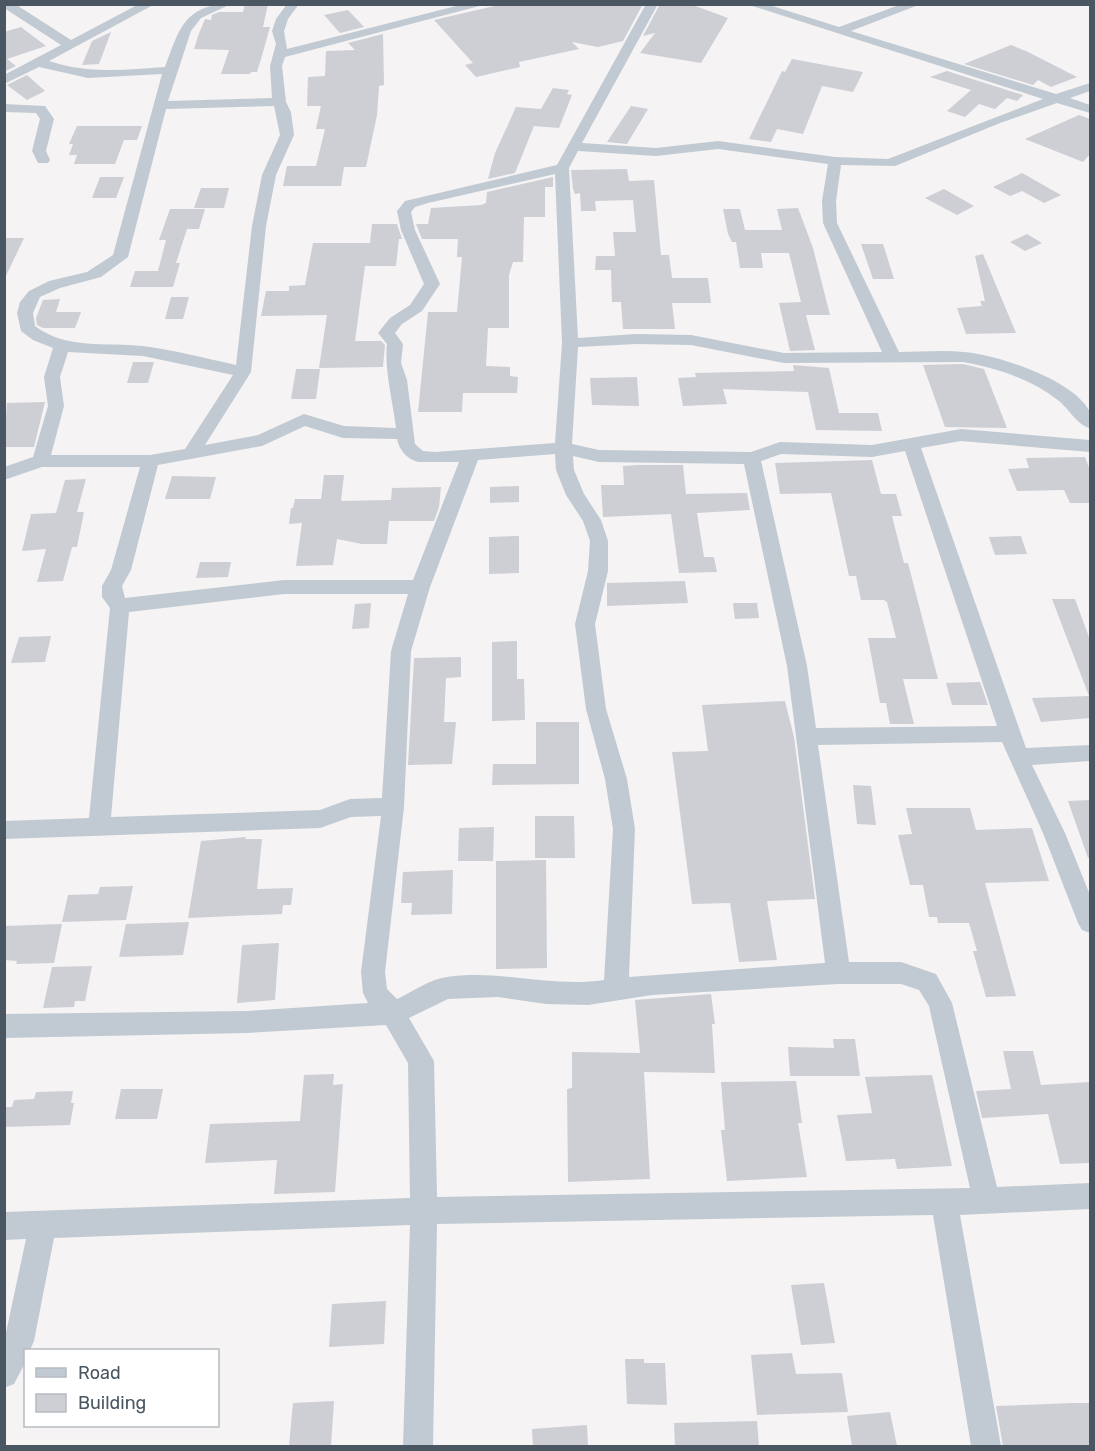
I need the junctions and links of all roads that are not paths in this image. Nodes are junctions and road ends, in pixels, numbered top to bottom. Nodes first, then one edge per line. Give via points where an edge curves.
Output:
1 (6, 4) edge
2 (225, 4) edge
3 (293, 4) edge
4 (481, 4) edge
5 (652, 4) edge
6 (752, 4) edge
7 (915, 4) edge
8 (144, 6) edge
9 (888, 9) edge
10 (839, 31) junction
11 (70, 45) junction
12 (279, 55) junction
13 (38, 62) junction
14 (170, 70) junction
15 (4, 80) edge
16 (1090, 87) edge
17 (1060, 100) junction
18 (279, 102) junction
19 (162, 105) junction
20 (4, 108) edge
21 (1090, 109) edge
22 (575, 147) junction
23 (43, 160) dead end
24 (835, 160) junction
25 (562, 168) junction
26 (570, 343) junction
27 (62, 345) junction
28 (893, 358) junction
29 (243, 372) junction
30 (1090, 423) edge
31 (406, 434) junction
32 (911, 444) junction
33 (1090, 446) edge
34 (563, 448) junction
35 (190, 454) junction
36 (471, 455) junction
37 (752, 458) junction
38 (40, 461) junction
39 (150, 462) junction
40 (4, 474) edge
41 (420, 587) junction
42 (120, 606) junction
43 (1010, 734) junction
44 (808, 737) junction
45 (1090, 753) edge
46 (1018, 757) junction
47 (393, 807) junction
48 (99, 827) junction
49 (4, 830) edge
50 (1090, 923) edge
51 (838, 973) junction
52 (616, 988) junction
53 (393, 1013) junction
54 (4, 1026) edge
55 (1090, 1196) edge
56 (987, 1201) junction
57 (944, 1202) junction
58 (424, 1211) junction
59 (44, 1224) junction
60 (4, 1226) edge
61 (4, 1374) edge
62 (418, 1446) edge
63 (986, 1446) edge

1 - 11 street
2 - 14 street via 197,15 185,30
3 - 12 street via 278,31 282,44
4 - 12 street
5 - 22 street
6 - 10 street
7 - 9 street
8 - 11 street
9 - 10 street
10 - 17 street
11 - 13 street
12 - 18 street
13 - 14 street via 65,73 92,76
13 - 15 street
14 - 19 street
16 - 17 street
17 - 21 street
17 - 24 street via 995,120 890,163
18 - 19 street
18 - 29 street via 287,135 269,176 259,226
19 - 27 street via 120,257 94,274 38,290 24,308 27,328 44,340
20 - 23 street via 40,109 47,119 39,151
22 - 24 street via 656,152 718,145
22 - 25 street
24 - 28 street via 830,223
25 - 26 street
25 - 31 street via 424,200 410,204 404,211 405,224 429,270 432,284 416,308 386,333 396,344 393,363
26 - 28 street via 691,340 784,358
26 - 34 street
27 - 29 street via 142,351
27 - 38 street via 52,377 56,406 50,438
28 - 30 street via 984,360 1053,388 1072,400
29 - 35 street
31 - 35 street via 343,432 304,420 262,440
31 - 36 street via 407,446 418,456
32 - 33 street via 961,435
32 - 37 street via 872,451 780,448
32 - 43 street
34 - 36 street
34 - 37 street via 599,456
34 - 52 street via 565,470 574,495 592,520 599,541 598,571 585,624 596,709 616,779 624,829
35 - 39 street
36 - 41 street
37 - 44 street via 797,666
38 - 39 street
38 - 40 street
39 - 42 street via 121,570 112,586 112,597
41 - 42 street via 284,587
41 - 47 street via 401,651
42 - 48 street
43 - 44 street
43 - 46 street
44 - 51 street
45 - 46 street
46 - 50 street
47 - 48 street via 350,808 320,819
47 - 53 street via 373,972 375,993
48 - 49 street
51 - 52 street
51 - 56 street via 901,973 927,982 940,1003
52 - 53 street via 588,994 498,986 446,988
53 - 54 street via 247,1022
53 - 58 street via 422,1061
55 - 56 street
56 - 57 street
57 - 58 street
57 - 63 street
58 - 59 street
58 - 62 street
59 - 60 street
59 - 61 street via 20,1341

